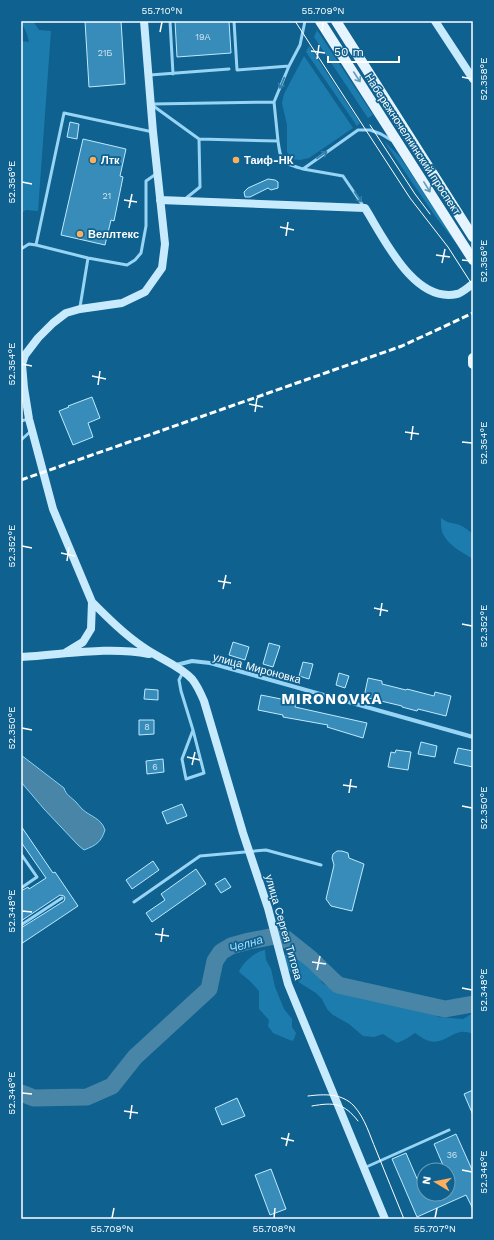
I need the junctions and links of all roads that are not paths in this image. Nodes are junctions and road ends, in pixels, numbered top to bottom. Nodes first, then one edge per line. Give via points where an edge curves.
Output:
1 (144, 21) edge
2 (170, 21) edge
3 (234, 21) edge
4 (305, 21) edge
5 (320, 21) edge
6 (336, 21) edge
7 (435, 21) edge
8 (290, 66) junction
9 (229, 69) dead end
10 (173, 74) junction
11 (148, 76) junction
12 (473, 79) edge
13 (274, 102) junction
14 (151, 104) junction
15 (153, 132) junction
16 (199, 138) junction
17 (278, 141) junction
18 (402, 148) junction
19 (303, 169) junction
20 (157, 173) junction
21 (160, 200) junction
22 (183, 200) junction
23 (365, 208) junction
24 (473, 237) edge
25 (36, 245) junction
26 (21, 249) edge
27 (88, 258) junction
28 (472, 258) edge
29 (473, 284) edge
30 (80, 309) junction
31 (473, 358) edge
32 (22, 364) edge
33 (473, 364) edge
34 (29, 419) junction
35 (21, 421) edge
36 (32, 429) junction
37 (21, 440) edge
38 (92, 602) junction
39 (65, 653) junction
40 (154, 654) junction
41 (21, 657) edge
42 (174, 666) junction
43 (183, 672) junction
44 (193, 730) junction
45 (473, 737) edge
46 (249, 851) junction
47 (21, 854) edge
48 (321, 865) dead end
49 (21, 888) edge
50 (62, 898) dead end
51 (134, 902) dead end
52 (21, 925) edge
53 (449, 1130) dead end
54 (364, 1168) junction
55 (385, 1219) edge

1 - 11 street
2 - 10 lane
3 - 8 lane via 237,70
4 - 8 lane via 300,44
5 -> 18 main road, Набережночелнинский проспект
6 - 24 main road, Набережночелнинский проспект
7 - 12 street
8 -> 13 lane
9 - 10 lane
10 - 11 lane
11 - 14 street
13 - 14 lane
13 - 17 lane
14 - 15 street
14 - 16 lane
15 - 20 street
15 - 25 lane via 64,113
16 - 17 lane
16 - 22 lane via 200,187
17 - 19 lane via 280,158 284,163
19 -> 18 lane via 358,130 370,130 381,134
18 -> 28 main road, Набережночелнинский проспект
19 -> 23 lane via 343,176
20 - 21 street
20 - 27 lane via 146,181 146,226 141,253 127,265
21 - 22 street
21 - 30 street via 165,244 162,268 145,292 122,302
22 - 23 street
23 - 29 street via 403,268 420,285 439,294 458,294
25 - 26 lane via 29,244
25 - 27 lane
27 - 30 lane
30 - 32 street via 66,313 53,323 38,338
31 - 33 main road
32 - 34 street
34 - 35 lane
34 - 36 street
36 - 37 lane
36 - 38 street via 53,509
38 - 39 street via 91,629 83,642
38 - 40 street, улица Сергея Титова via 128,636
39 - 40 street via 133,650
39 - 41 street
40 - 42 street, улица Сергея Титова
42 - 43 street, улица Сергея Титова
42 - 45 street, улица Мироновка via 192,661 210,663
43 - 44 lane via 179,680 181,692
43 - 46 street, улица Сергея Титова via 192,680 204,701
44 - 44 lane via 182,759 186,779 204,773
46 - 48 lane via 266,850
46 - 51 lane via 200,856
46 - 54 street, улица Сергея Титова via 268,908 288,984
47 - 49 lane via 37,877
50 - 52 lane
53 - 54 lane
54 - 55 street, улица Сергея Титова

